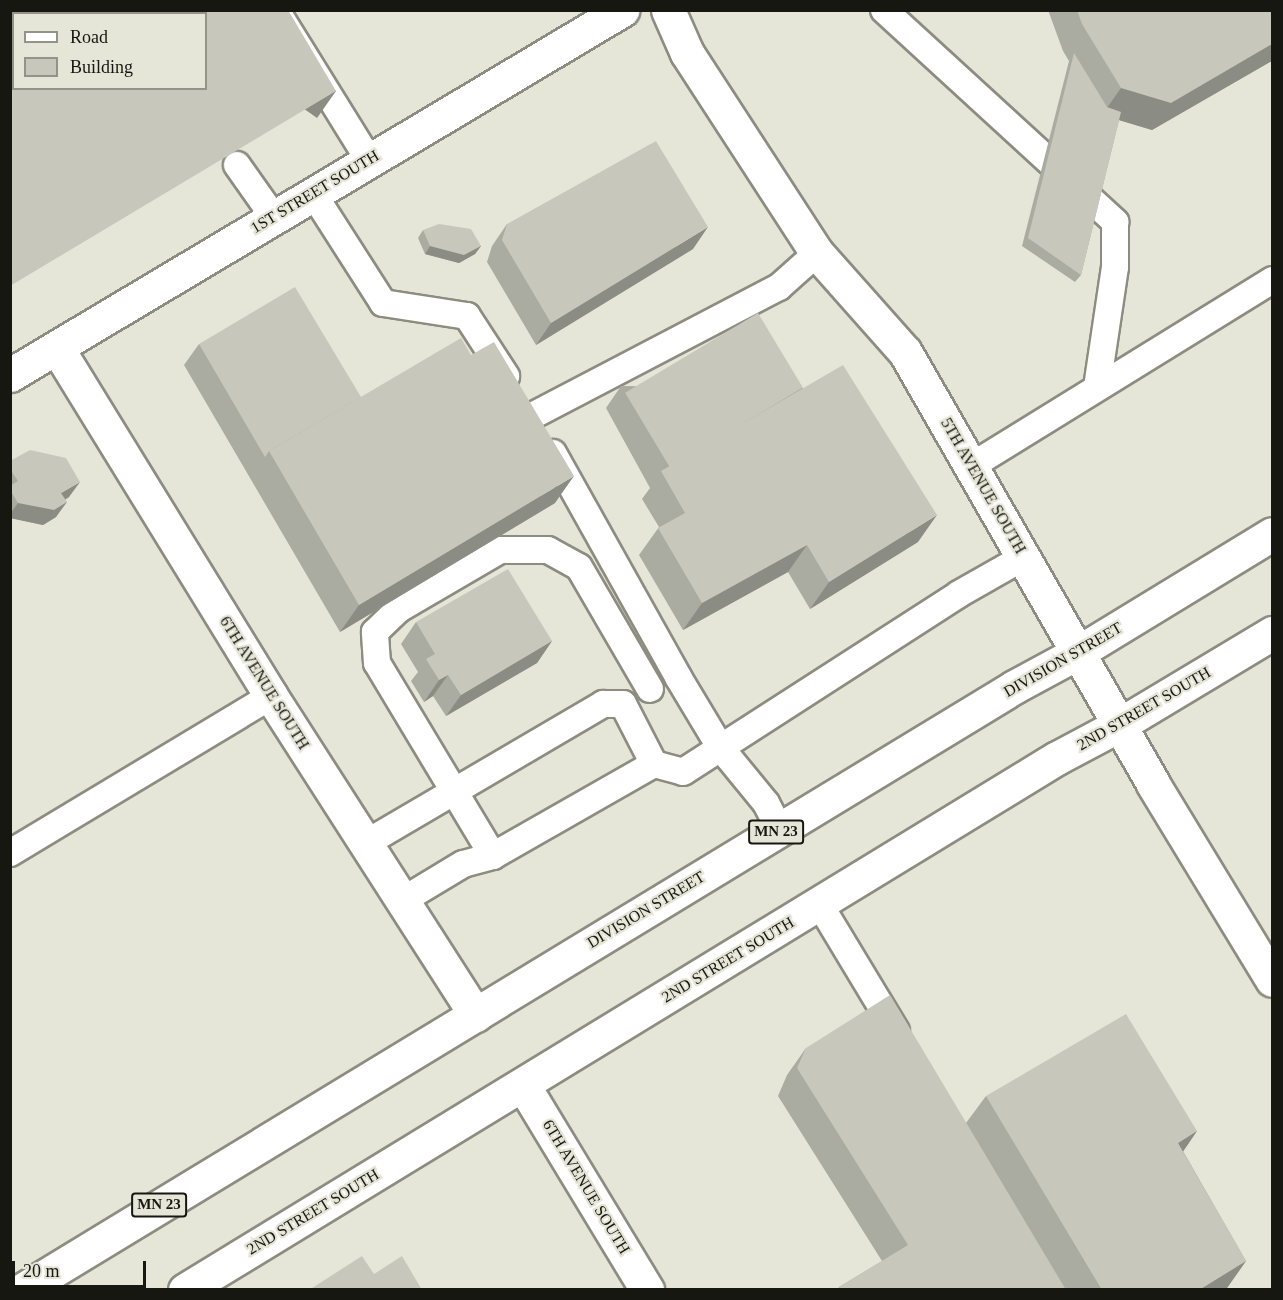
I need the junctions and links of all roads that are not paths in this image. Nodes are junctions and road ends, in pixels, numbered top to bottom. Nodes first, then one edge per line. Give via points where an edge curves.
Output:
1 (276, 10) edge
2 (622, 10) edge
3 (668, 10) edge
4 (884, 10) edge
5 (369, 160) junction
6 (237, 165) edge
7 (314, 195) junction
8 (273, 216) junction
9 (817, 254) junction
10 (1272, 280) edge
11 (57, 348) junction
12 (10, 375) edge
13 (1097, 388) junction
14 (532, 416) junction
15 (973, 465) junction
16 (1272, 534) edge
17 (1024, 557) junction
18 (1272, 633) edge
19 (1077, 653) junction
20 (678, 677) junction
21 (650, 689) junction
22 (271, 696) junction
23 (623, 704) junction
24 (1119, 725) junction
25 (720, 747) junction
26 (654, 764) junction
27 (453, 789) junction
28 (780, 830) junction
29 (368, 842) junction
30 (10, 853) edge
31 (494, 856) junction
32 (405, 899) junction
33 (820, 905) junction
34 (1272, 980) edge
35 (476, 1015) junction
36 (911, 1054) edge
37 (523, 1085) junction
38 (22, 1290) edge
39 (185, 1290) edge
40 (647, 1290) edge

1 - 5 lane
2 - 5 main road, 1ST STREET SOUTH
3 - 9 main road, 5TH AVENUE SOUTH via 687,54
4 - 13 lane via 1115,222 1115,267
5 - 7 main road, 1ST STREET SOUTH
6 - 8 lane
7 - 8 main road, 1ST STREET SOUTH
7 - 14 lane via 383,303 467,316
8 - 11 main road, 1ST STREET SOUTH
9 - 14 lane via 779,287
9 - 15 main road, 5TH AVENUE SOUTH via 904,352
10 - 13 lane
11 - 12 main road, 1ST STREET SOUTH
11 - 22 main road, 6TH AVENUE SOUTH
13 - 15 lane
14 - 20 lane
15 - 17 main road, 5TH AVENUE SOUTH
16 - 19 main road, DIVISION STREET / MN 23
17 - 19 main road, 5TH AVENUE SOUTH
17 - 25 lane
18 - 24 main road, 2ND STREET SOUTH
19 - 24 main road, 5TH AVENUE SOUTH
19 - 28 main road, DIVISION STREET / MN 23 via 1014,687
20 - 21 lane
20 - 25 lane
21 - 23 lane
21 - 27 lane via 579,567 548,550 500,550 399,609 375,632 377,663
22 - 29 main road, 6TH AVENUE SOUTH
22 - 30 lane
23 - 26 lane
23 - 27 lane via 603,704
24 - 33 main road, 2ND STREET SOUTH via 1057,758
24 - 34 main road, 5TH AVENUE SOUTH
25 - 26 lane via 683,772
25 - 28 lane via 766,803
26 - 31 lane
27 - 29 lane
27 - 31 lane
28 - 35 main road, DIVISION STREET / MN 23
29 - 32 main road, 6TH AVENUE SOUTH
31 - 32 lane via 463,864
32 - 35 main road, 6TH AVENUE SOUTH
33 - 36 lane
33 - 37 main road, 2ND STREET SOUTH
35 - 38 main road, DIVISION STREET / MN 23
37 - 39 main road, 2ND STREET SOUTH
37 - 40 main road, 6TH AVENUE SOUTH

